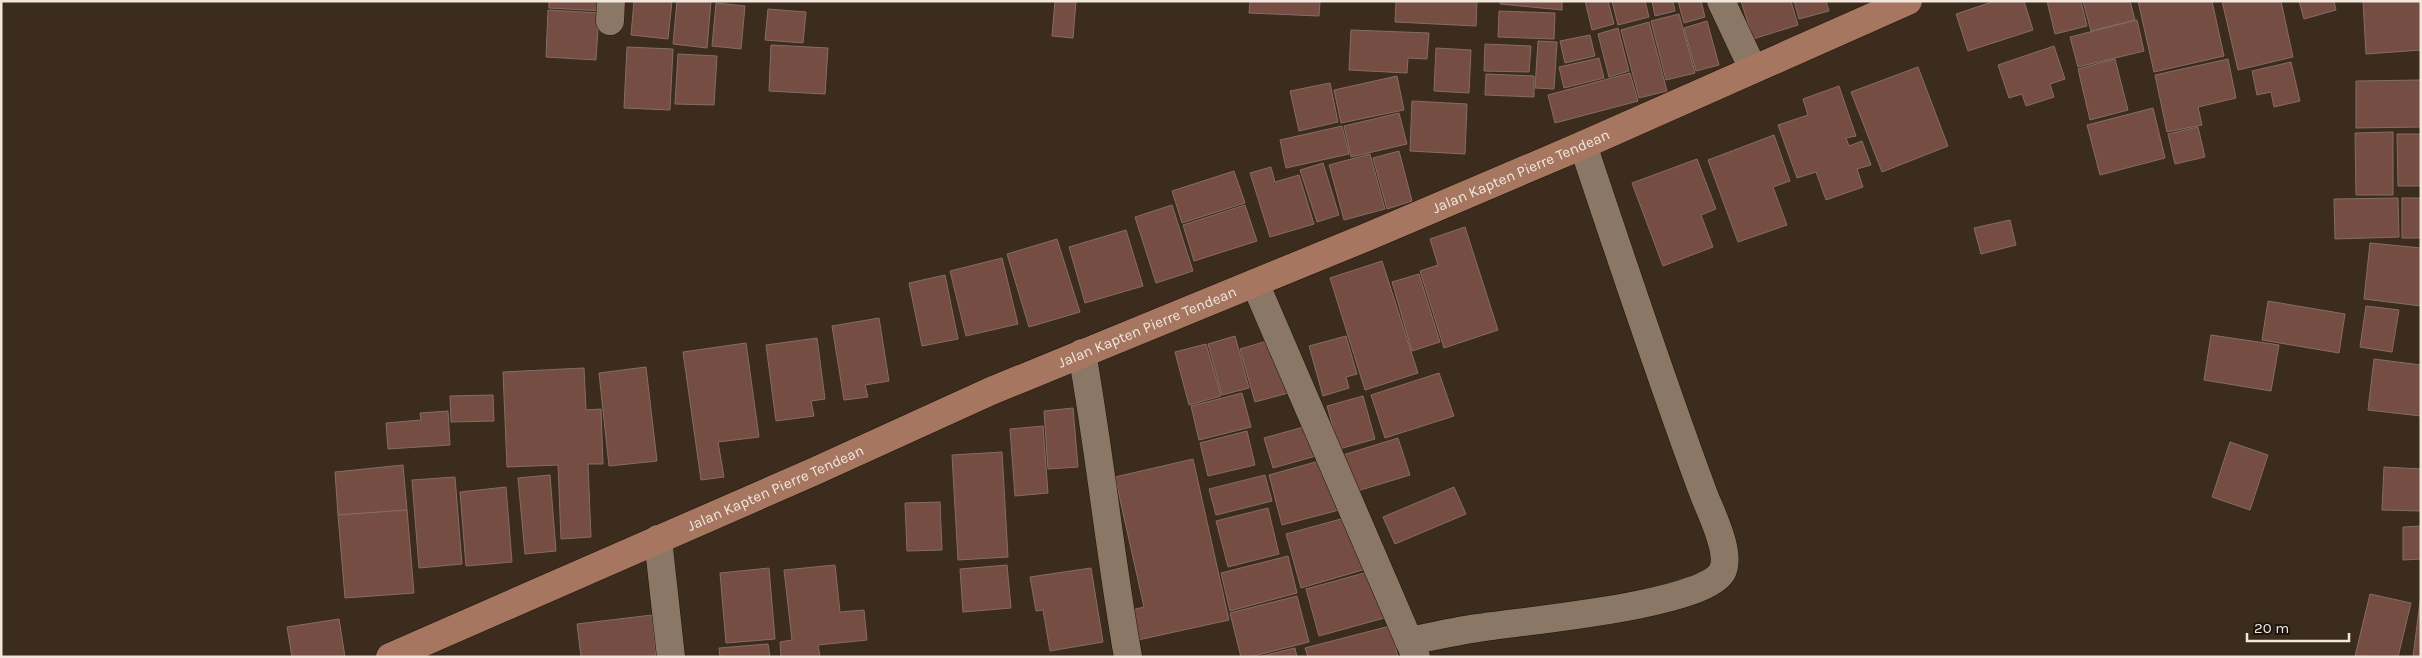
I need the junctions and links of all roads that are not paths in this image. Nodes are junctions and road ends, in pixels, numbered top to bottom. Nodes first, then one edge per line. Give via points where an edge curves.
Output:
1 (1721, 1) edge
2 (1908, 1) edge
3 (1752, 69) junction
4 (1583, 146) junction
5 (1255, 283) junction
6 (1082, 353) junction
7 (658, 539) junction
8 (1413, 649) edge
9 (390, 657) edge
10 (671, 657) edge
11 (1128, 657) edge

1 - 3 street
2 - 3 main road, Jalan Kapten Pierre Tendean
3 - 4 main road, Jalan Kapten Pierre Tendean
4 - 5 main road, Jalan Kapten Pierre Tendean
4 - 8 street via 1720,538 1725,559 1721,573 1685,594 1633,606 1476,628
5 - 6 main road, Jalan Kapten Pierre Tendean
5 - 8 street
6 - 7 main road, Jalan Kapten Pierre Tendean
6 - 11 street
7 - 9 main road, Jalan Kapten Pierre Tendean
7 - 10 street

